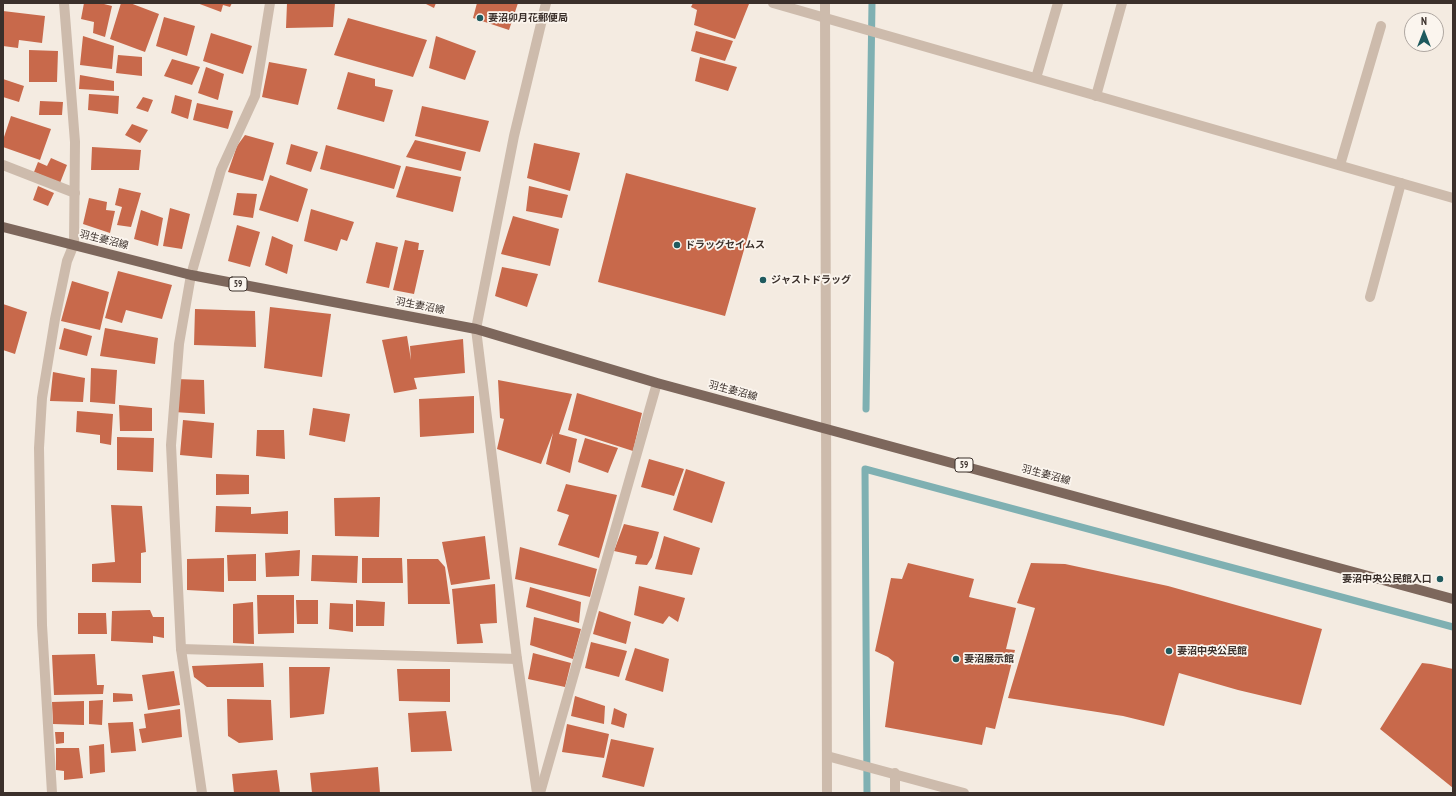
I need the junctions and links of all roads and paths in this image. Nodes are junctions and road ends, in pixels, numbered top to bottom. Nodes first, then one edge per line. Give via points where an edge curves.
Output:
1 (64, 3) edge
2 (270, 3) edge
3 (546, 3) edge
4 (773, 3) edge
5 (825, 3) edge
6 (1058, 3) edge
7 (1122, 3) edge
8 (825, 18) junction
9 (1381, 26) dead end
10 (1036, 78) junction
11 (1096, 96) junction
12 (1340, 165) junction
13 (3, 166) edge
14 (1401, 183) junction
15 (75, 193) junction
16 (1453, 198) edge
17 (3, 226) edge
18 (74, 244) junction
19 (191, 275) junction
20 (1370, 297) dead end
21 (476, 329) junction
22 (657, 383) junction
23 (826, 428) junction
24 (1453, 599) edge
25 (181, 649) junction
26 (517, 659) junction
27 (827, 756) junction
28 (895, 773) junction
29 (52, 793) edge
30 (202, 793) edge
31 (539, 793) edge
32 (827, 793) edge
33 (895, 793) edge
34 (964, 793) edge

1 - 15 street via 76,142
2 - 19 street via 255,96 221,170
3 - 21 street via 514,136
4 - 8 street
5 - 8 street
6 - 10 street
7 - 11 street
8 - 10 street
8 - 23 street
9 - 12 street
10 - 11 street
11 - 12 street
12 - 14 street
13 - 15 street
14 - 16 street
14 - 20 street
15 - 18 street
17 - 18 main road, 羽生妻沼線 / 59
18 - 19 main road, 羽生妻沼線 / 59
18 - 29 street via 67,261 55,319 42,398 39,448 42,625
19 - 21 main road, 羽生妻沼線 / 59
19 - 25 street via 179,344 171,446
21 - 22 main road, 羽生妻沼線 / 59
21 - 26 street
22 - 23 main road, 羽生妻沼線 / 59
22 - 31 street
23 - 24 main road, 羽生妻沼線 / 59
23 - 27 street
25 - 26 street
25 - 30 street
26 - 31 street
27 - 28 street
27 - 32 street
28 - 33 street
28 - 34 street

